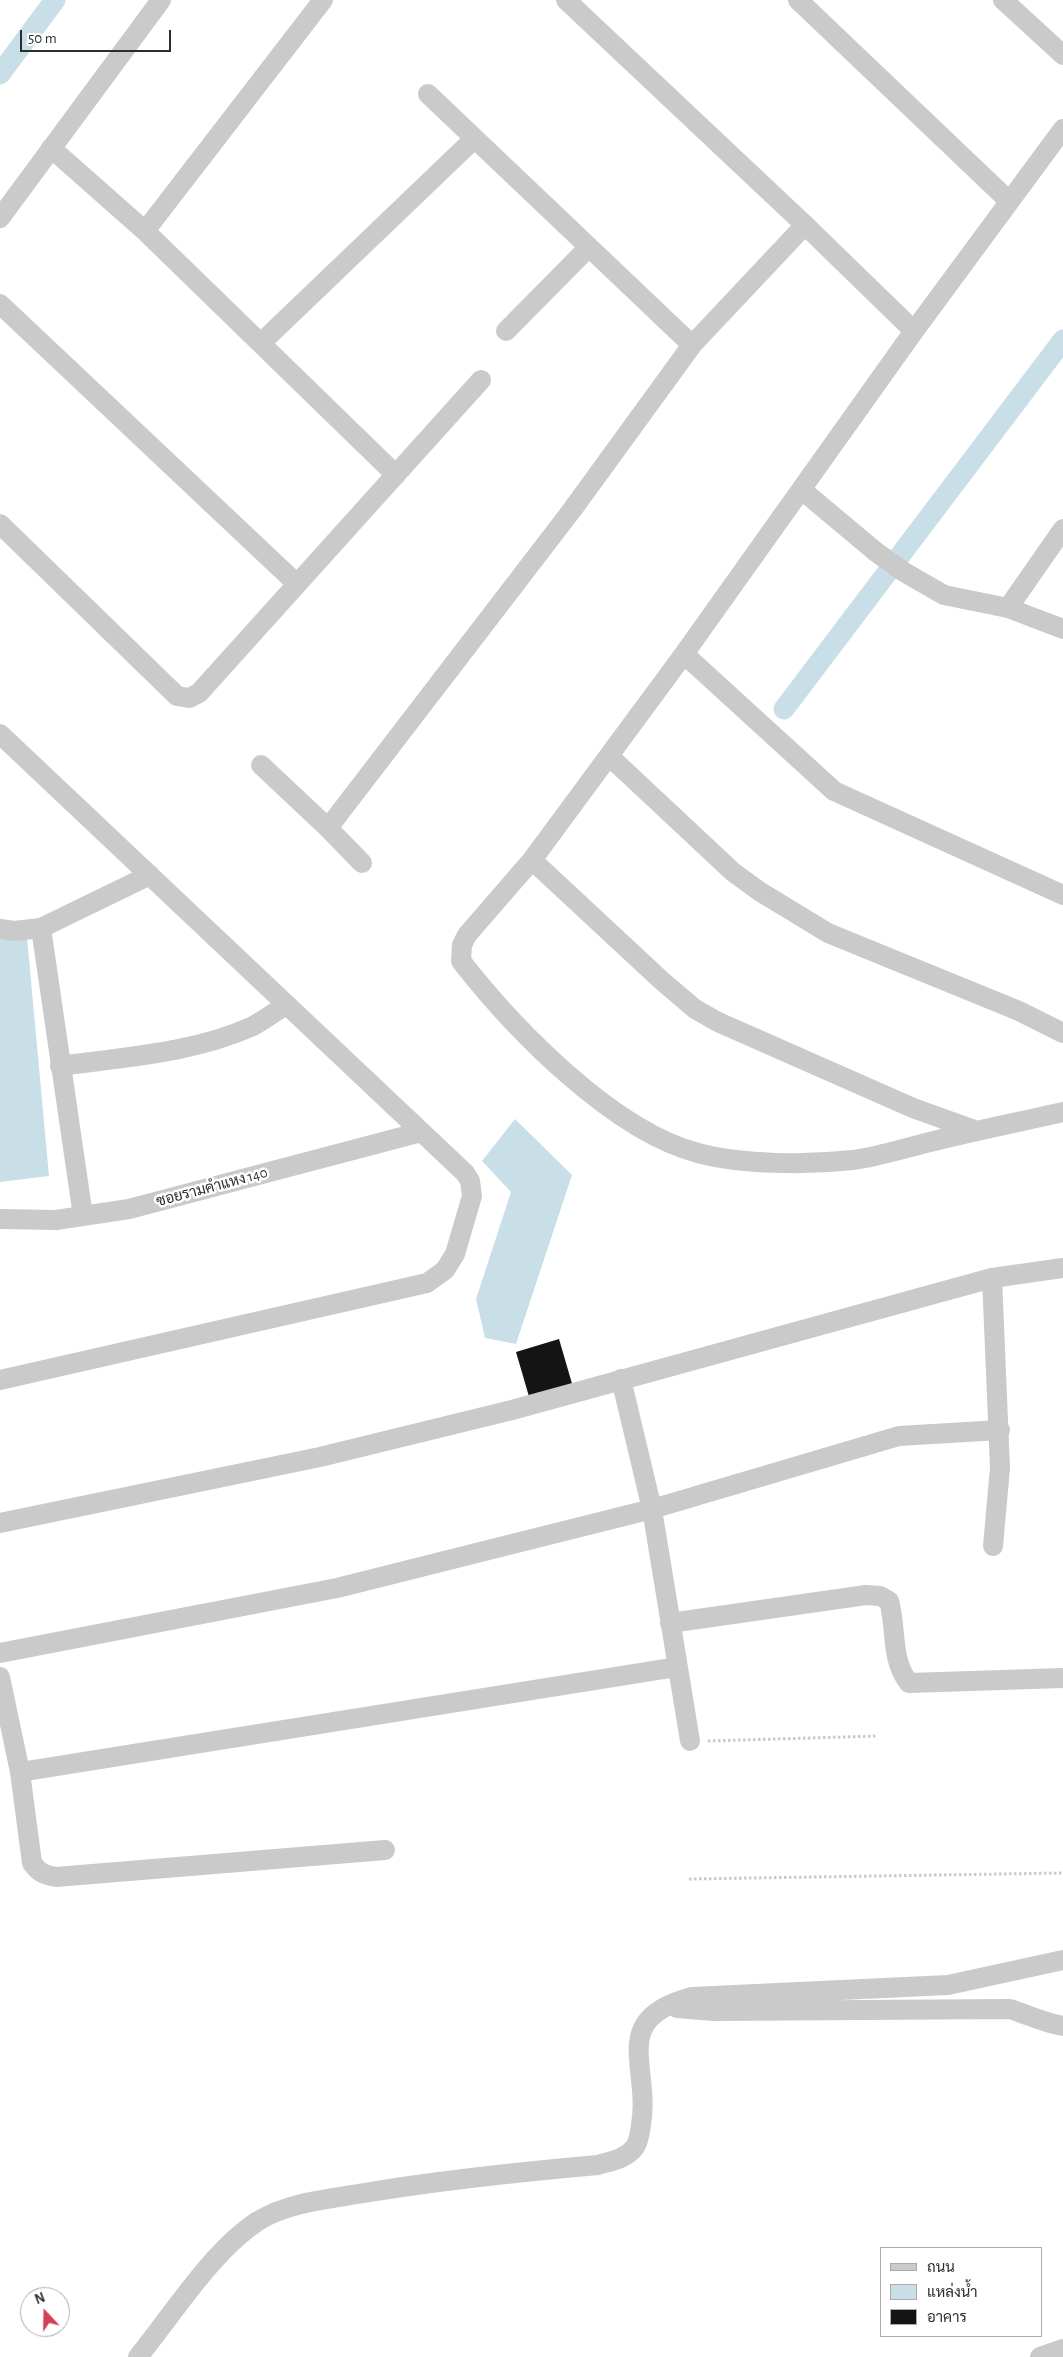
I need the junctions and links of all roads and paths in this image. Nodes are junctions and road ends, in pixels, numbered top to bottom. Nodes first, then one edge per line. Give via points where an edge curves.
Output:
1 (161, 0) edge
2 (323, 0) edge
3 (566, 0) edge
4 (798, 0) edge
5 (1003, 0) edge
6 (1063, 55) edge
7 (428, 94) dead end
8 (1063, 128) edge
9 (474, 139) junction
10 (51, 148) junction
11 (1009, 201) junction
12 (0, 218) edge
13 (805, 225) junction
14 (145, 231) junction
15 (589, 247) junction
16 (0, 304) edge
17 (506, 331) dead end
18 (914, 331) junction
19 (261, 342) junction
20 (692, 345) junction
21 (481, 380) dead end
22 (396, 475) junction
23 (802, 490) junction
24 (0, 524) edge
25 (1063, 529) edge
26 (296, 584) junction
27 (1008, 608) junction
28 (1063, 629) edge
29 (684, 654) junction
30 (0, 734) edge
31 (609, 756) junction
32 (261, 765) dead end
33 (328, 828) junction
34 (532, 860) junction
35 (362, 864) dead end
36 (150, 875) junction
37 (1063, 895) edge
38 (41, 928) junction
39 (0, 929) edge
40 (286, 1005) junction
41 (1063, 1032) edge
42 (60, 1066) junction
43 (1063, 1112) edge
44 (977, 1131) junction
45 (421, 1132) junction
46 (84, 1216) junction
47 (0, 1219) edge
48 (1063, 1268) edge
49 (992, 1278) junction
50 (621, 1379) junction
51 (0, 1380) edge
52 (1000, 1430) junction
53 (652, 1509) junction
54 (0, 1523) edge
55 (993, 1546) dead end
56 (670, 1623) junction
57 (0, 1653) edge
58 (677, 1667) junction
59 (0, 1677) edge
60 (1063, 1678) edge
61 (877, 1736) dead end
62 (690, 1741) joint
63 (20, 1772) junction
64 (385, 1850) dead end
65 (1063, 1873) edge
66 (688, 1879) dead end
67 (1063, 1960) edge
68 (816, 2000) junction
69 (1063, 2026) edge
70 (1063, 2349) edge
71 (138, 2357) edge
72 (1040, 2357) edge

1 - 10 street
2 - 14 street
3 - 13 street
4 - 11 street
5 - 6 street
7 - 9 street
8 - 11 street
9 - 15 street
9 - 19 street
10 - 12 street
10 - 14 street
11 - 18 street
13 - 18 street
13 - 20 street
14 - 19 street
15 - 17 street
15 - 20 street
16 - 26 street
18 - 23 street
19 - 22 street
20 - 33 street via 572,510
21 - 22 street
22 - 26 street
23 - 27 street via 876,552 944,595
23 - 29 street
24 - 26 street via 178,696 189,698 199,693
25 - 27 street
27 - 28 street
29 - 31 street
29 - 37 street via 834,790
30 - 36 street
31 - 34 street
31 - 41 street via 733,872 828,933
32 - 33 street
33 - 35 street
34 - 44 street via 695,1009 913,1108
34 - 44 street via 467,935 460,960 535,1043 616,1113 660,1139 698,1154 765,1162 854,1160
36 - 38 street
36 - 40 street
38 - 39 street
38 - 42 street
40 - 42 street via 253,1026 208,1041 158,1052
40 - 45 street
42 - 46 street
43 - 44 street
45 - 46 street, ซอยรามคำแหง 140 via 128,1208
45 - 51 street via 465,1173 472,1188 455,1254 445,1270 427,1283
46 - 47 street, ซอยรามคำแหง 140 via 56,1220
48 - 49 street
49 - 50 street
49 - 52 street
50 - 53 street
50 - 54 street via 512,1410 320,1457
52 - 53 street via 899,1436
52 - 55 street
53 - 56 street
53 - 57 street via 337,1588
56 - 58 street
56 - 60 street via 866,1595 880,1596 889,1601 896,1660 909,1683
58 - 62 street
58 - 63 street
59 - 63 street
61 - 62 path
63 - 64 street via 32,1863 44,1875
65 - 66 path
67 - 68 street via 948,1985
68 - 69 street via 1010,2009
68 - 71 street via 692,1997 662,2007 650,2015 638,2046 643,2115 636,2146 629,2153 598,2165 426,2183 280,2210 230,2243
70 - 72 street

